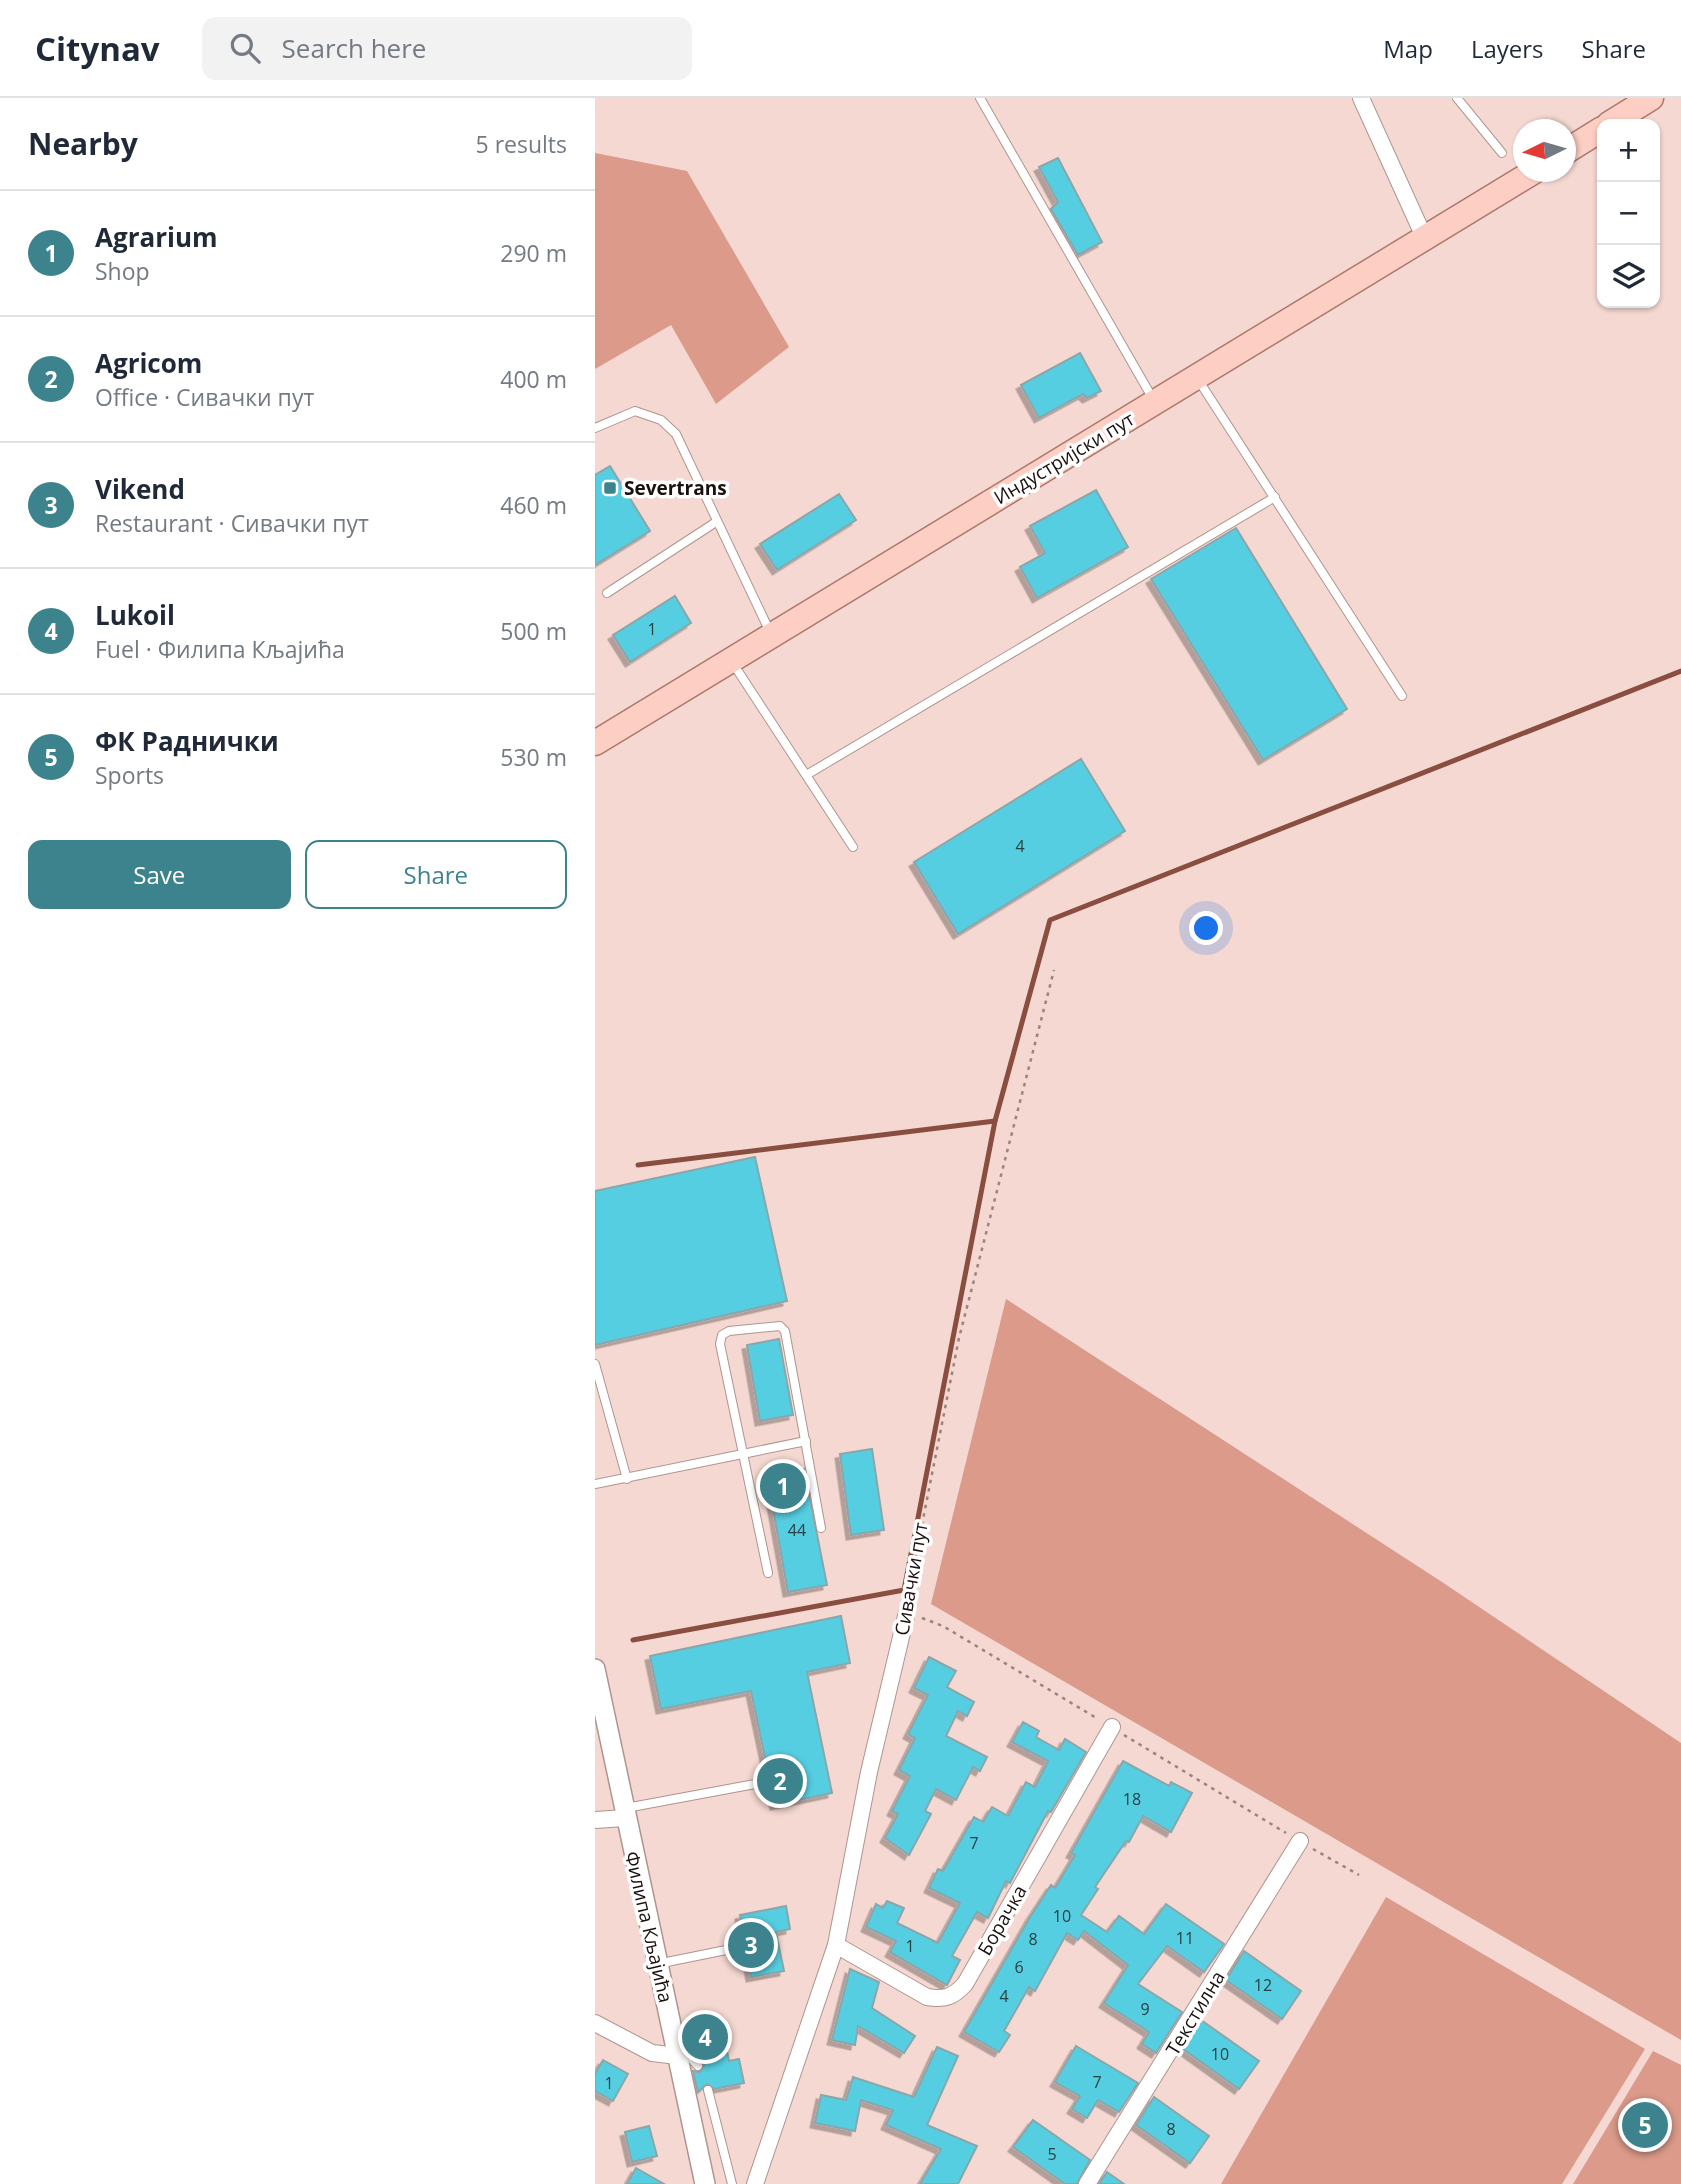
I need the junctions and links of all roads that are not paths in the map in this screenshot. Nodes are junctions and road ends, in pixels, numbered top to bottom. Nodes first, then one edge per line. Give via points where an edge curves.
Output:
1 (980, 98) edge
2 (1361, 98) edge
3 (1457, 98) edge
4 (1651, 98) edge
5 (1617, 119) edge
6 (1597, 132) edge
7 (1576, 146) edge
8 (1502, 153) dead end
9 (1517, 182) edge
10 (1425, 239) junction
11 (1196, 377) junction
12 (1155, 402) junction
13 (595, 428) edge
14 (1275, 497) junction
15 (716, 522) junction
16 (607, 593) dead end
17 (772, 635) junction
18 (731, 660) junction
19 (1402, 696) dead end
20 (595, 743) edge
21 (808, 774) junction
22 (853, 847) dead end
23 (595, 1364) edge
24 (806, 1441) junction
25 (744, 1453) junction
26 (627, 1479) junction
27 (595, 1485) edge
28 (821, 1528) dead end
29 (768, 1573) dead end
30 (906, 1616) road end
31 (595, 1669) edge
32 (1112, 1727) road end
33 (755, 1784) dead end
34 (624, 1813) junction
35 (595, 1820) edge
36 (1300, 1841) road end
37 (836, 1945) junction
38 (731, 1949) dead end
39 (657, 1964) junction
40 (595, 2022) edge
41 (676, 2048) junction
42 (698, 2066) dead end
43 (708, 2090) dead end
44 (705, 2184) edge
45 (732, 2184) edge
46 (755, 2184) edge
47 (1087, 2184) edge

1 - 12 lane
2 - 10 street
3 - 8 lane
4 - 5 main road
6 - 7 main road
9 - 10 main road, Индустријски пут
10 - 11 main road, Индустријски пут
11 - 12 main road, Индустријски пут
11 - 14 lane
12 - 17 main road, Индустријски пут
13 - 15 lane via 635,411 668,425
14 - 19 lane
14 - 21 lane
15 - 16 lane
15 - 17 lane
17 - 18 main road, Индустријски пут
18 - 20 main road, Индустријски пут
18 - 21 lane
21 - 22 lane
23 - 26 lane
24 - 25 lane
24 - 25 lane via 785,1331 780,1326 729,1331 720,1344
24 - 28 lane
25 - 26 lane
25 - 29 lane
26 - 27 lane
30 - 37 street, Сивачки пут via 869,1772
31 - 34 street, Филипа Кљајића
32 - 37 street, Борачка via 954,1996 941,2000 927,1997
33 - 34 lane
34 - 35 street
34 - 39 street, Филипа Кљајића
36 - 47 street, Текстилна
37 - 46 street, Сивачки пут
38 - 39 lane
39 - 41 street, Филипа Кљајића
40 - 41 street via 652,2053
41 - 42 lane
41 - 44 street, Филипа Кљајића
43 - 45 lane

